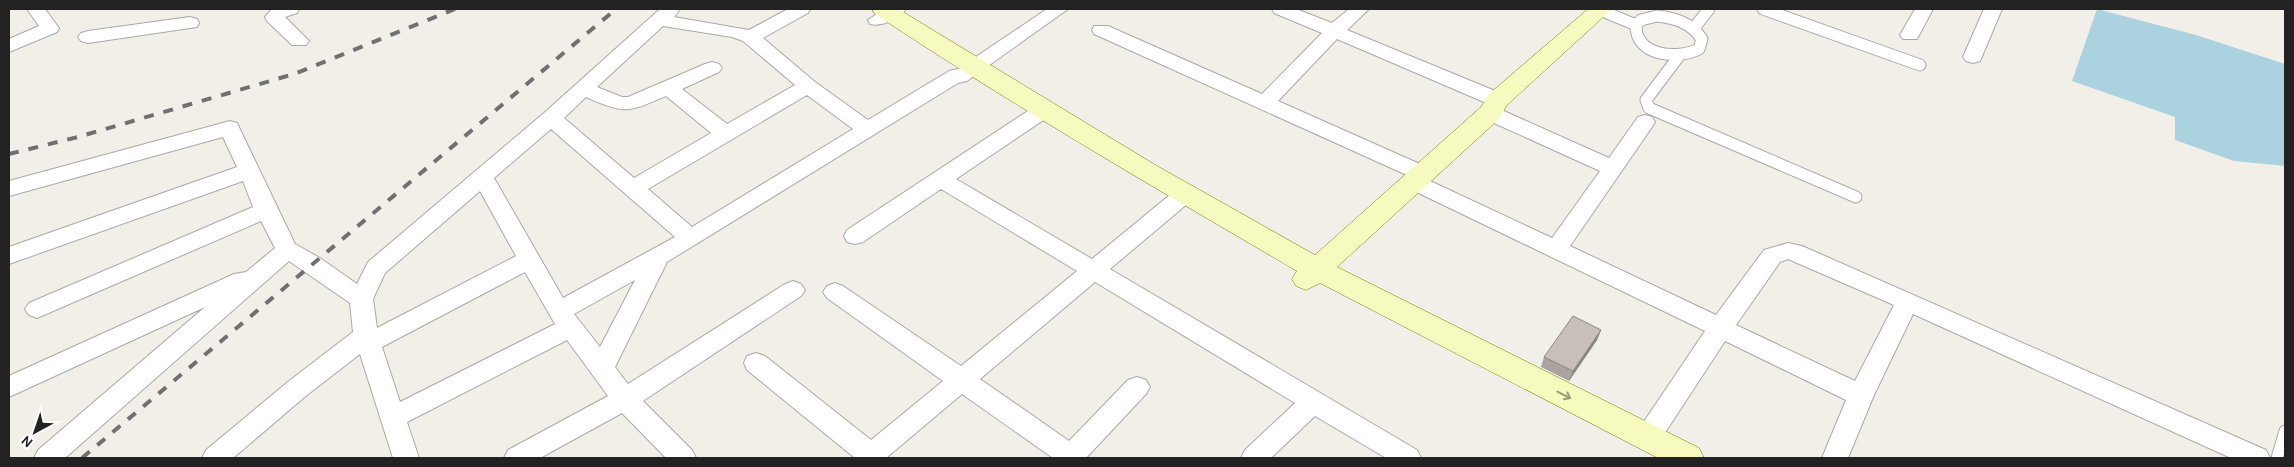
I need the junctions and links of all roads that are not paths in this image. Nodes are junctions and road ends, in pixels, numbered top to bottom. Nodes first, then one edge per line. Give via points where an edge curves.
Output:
1 (290, 9) edge
2 (799, 9) edge
3 (1281, 9) edge
4 (1360, 9) edge
5 (1601, 9) edge
6 (1709, 9) edge
7 (1763, 9) edge
8 (1924, 9) edge
9 (1993, 9) edge
10 (40, 10) edge
11 (1049, 11) edge
12 (882, 12) edge
13 (665, 14) edge
14 (193, 16) edge
15 (1636, 24) junction
16 (1694, 28) junction
17 (1101, 30) dead end
18 (1334, 31) junction
19 (1910, 35) dead end
20 (750, 37) junction
21 (88, 38) dead end
22 (299, 41) dead end
23 (181, 44) dead end
24 (9, 46) edge
25 (1679, 56) junction
26 (1973, 57) dead end
27 (1920, 65) dead end
28 (712, 68) dead end
29 (964, 73) junction
30 (808, 86) junction
31 (669, 88) junction
32 (584, 89) junction
33 (1265, 103) junction
34 (1494, 107) junction
35 (1037, 114) junction
36 (551, 118) junction
37 (1645, 122) dead end
38 (866, 129) junction
39 (725, 134) junction
40 (1613, 168) junction
41 (249, 172) junction
42 (483, 177) junction
43 (1419, 178) junction
44 (940, 179) junction
45 (9, 188) edge
46 (633, 188) junction
47 (1856, 197) dead end
48 (1179, 199) junction
49 (266, 210) junction
50 (854, 236) dead end
51 (691, 238) junction
52 (287, 250) junction
53 (1556, 250) junction
54 (659, 255) junction
55 (9, 256) edge
56 (530, 259) junction
57 (265, 269) junction
58 (1092, 271) junction
59 (1312, 274) junction
60 (793, 290) dead end
61 (835, 292) dead end
62 (361, 299) junction
63 (1907, 302) junction
64 (37, 309) dead end
65 (565, 319) junction
66 (1720, 328) junction
67 (366, 340) junction
68 (756, 363) dead end
69 (602, 368) junction
70 (961, 380) junction
71 (9, 387) edge
72 (1137, 387) dead end
73 (1861, 395) junction
74 (625, 399) junction
75 (1314, 402) junction
76 (392, 418) junction
77 (2285, 431) edge
78 (1647, 448) edge
79 (869, 457) edge
80 (47, 458) edge
81 (214, 458) edge
82 (406, 458) edge
83 (517, 458) edge
84 (683, 458) edge
85 (1072, 458) edge
86 (1254, 458) edge
87 (1408, 458) edge
88 (1688, 458) edge
89 (1835, 458) edge
90 (2257, 458) edge
91 (2277, 458) edge

1 - 22 street via 274,17
2 - 20 street
3 - 18 street
4 - 18 street
5 - 15 lane
5 - 34 street
6 - 16 lane
7 - 27 lane
8 - 19 street
9 - 26 street
10 - 24 street via 50,28
11 - 29 street
12 - 29 street
13 - 20 street
13 - 32 street
14 - 21 street
14 - 23 street
15 - 16 lane via 1648,17 1667,17
15 - 25 lane via 1636,36 1640,42 1657,52
16 - 25 lane via 1702,39 1699,49
17 - 33 street
18 - 33 street
18 - 34 street
20 - 30 street
25 - 47 lane via 1646,100 1649,108
28 - 31 street
29 - 35 street
29 - 38 street
30 - 38 street
30 - 39 street
31 - 32 street via 638,103 626,104
31 - 39 street
32 - 36 street
33 - 43 street
34 - 40 street
34 - 43 street
35 - 44 street
35 - 48 street
36 - 42 street
36 - 46 street
37 - 40 street
38 - 51 street
39 - 46 street
40 - 53 street
41 - 45 street via 230,128
41 - 49 street
41 - 55 street
42 - 56 street
42 - 62 street via 376,268
43 - 53 street
43 - 59 street
44 - 50 street
44 - 58 street
46 - 51 street
48 - 58 street
48 - 59 street
49 - 52 street
49 - 64 street
51 - 54 street
52 - 57 street
52 - 62 street
53 - 66 street
54 - 65 street
54 - 69 street
56 - 65 street
56 - 67 street
57 - 71 street
57 - 80 street
58 - 70 street
58 - 75 street
59 - 78 street
60 - 74 street
61 - 70 street
62 - 67 street
63 - 66 street via 1802,254 1780,252 1772,256
63 - 73 street
63 - 90 street
65 - 69 street
65 - 76 street
66 - 73 street
66 - 78 street
67 - 76 street
67 - 81 street via 298,388
68 - 79 street
69 - 74 street
70 - 79 street
70 - 85 street
72 - 85 street
73 - 89 street
74 - 83 street
74 - 84 street
75 - 86 street
75 - 87 street
76 - 82 street
77 - 91 lane
78 - 88 street

